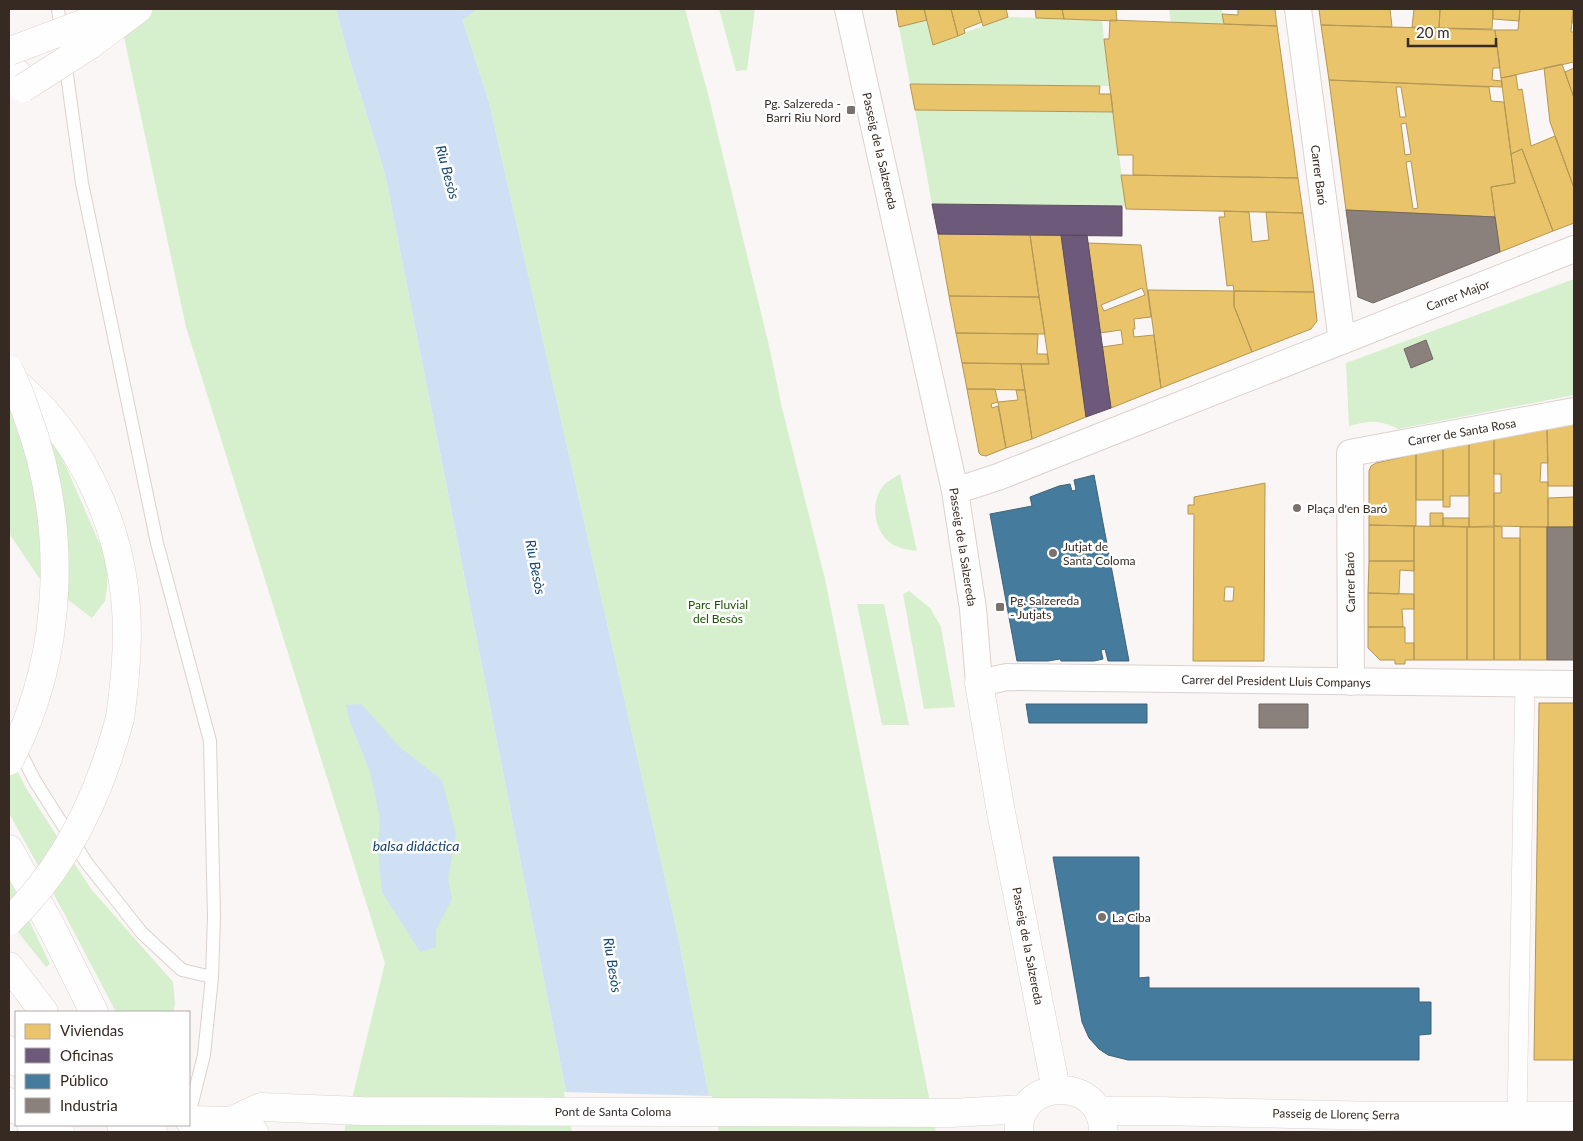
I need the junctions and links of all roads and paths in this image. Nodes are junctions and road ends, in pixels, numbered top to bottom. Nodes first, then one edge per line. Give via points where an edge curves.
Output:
1 (58, 9) edge
2 (122, 9) edge
3 (132, 9) edge
4 (138, 9) edge
5 (848, 9) edge
6 (1298, 9) edge
7 (13, 73) edge
8 (1574, 250) edge
9 (1342, 341) junction
10 (9, 370) edge
11 (9, 378) edge
12 (1574, 411) edge
13 (1350, 453) joint
14 (955, 490) junction
15 (1352, 682) junction
16 (979, 683) junction
17 (1525, 684) junction
18 (1574, 684) edge
19 (9, 731) edge
20 (9, 761) edge
21 (9, 849) edge
22 (9, 921) edge
23 (9, 966) edge
24 (212, 977) junction
25 (43, 1011) edge
26 (94, 1011) edge
27 (1056, 1089) junction
28 (190, 1111) edge
29 (1517, 1116) junction
30 (1574, 1116) edge
31 (190, 1120) edge
32 (248, 1120) edge
33 (1022, 1121) edge
34 (1100, 1122) edge

1 - 24 lane via 84,192 157,543 210,741 214,917
2 - 7 main road, bridge
3 - 7 main road
4 - 7 main road, bridge via 90,45
5 - 14 street, Passeig de la Salzereda
6 - 9 street, Carrer Baró
8 - 9 street, Carrer Major
9 - 14 street via 998,477
10 - 20 main road, bridge via 30,422 45,473 52,516 55,584 52,619 37,692
11 - 22 main road, bridge via 49,417 68,442 96,491 116,542 127,609 120,718 102,777 76,833 56,866
12 - 13 street, Carrer de Santa Rosa
13 - 15 street, Carrer Baró
14 - 16 street, Passeig de la Salzereda
15 - 16 street, Carrer del President Lluis Companys via 1007,677
15 - 17 street, Carrer del President Lluis Companys
16 - 27 main road, Passeig de la Salzereda
17 - 18 street, Carrer del President Lluis Companys
17 - 29 street
19 - 24 lane via 34,781 86,862 142,934 182,970
21 - 26 main road
23 - 25 main road
24 - 28 lane via 204,1055
27 - 33 main road via 1031,1101
27 - 34 main road, Passeig de Llorenç Serra via 1072,1091 1094,1104
29 - 30 main road, Passeig de Llorenç Serra
29 - 34 main road, Passeig de Llorenç Serra
31 - 32 main road, Pont de Santa Coloma
32 - 33 main road, Pont de Santa Coloma via 362,1111 957,1113

